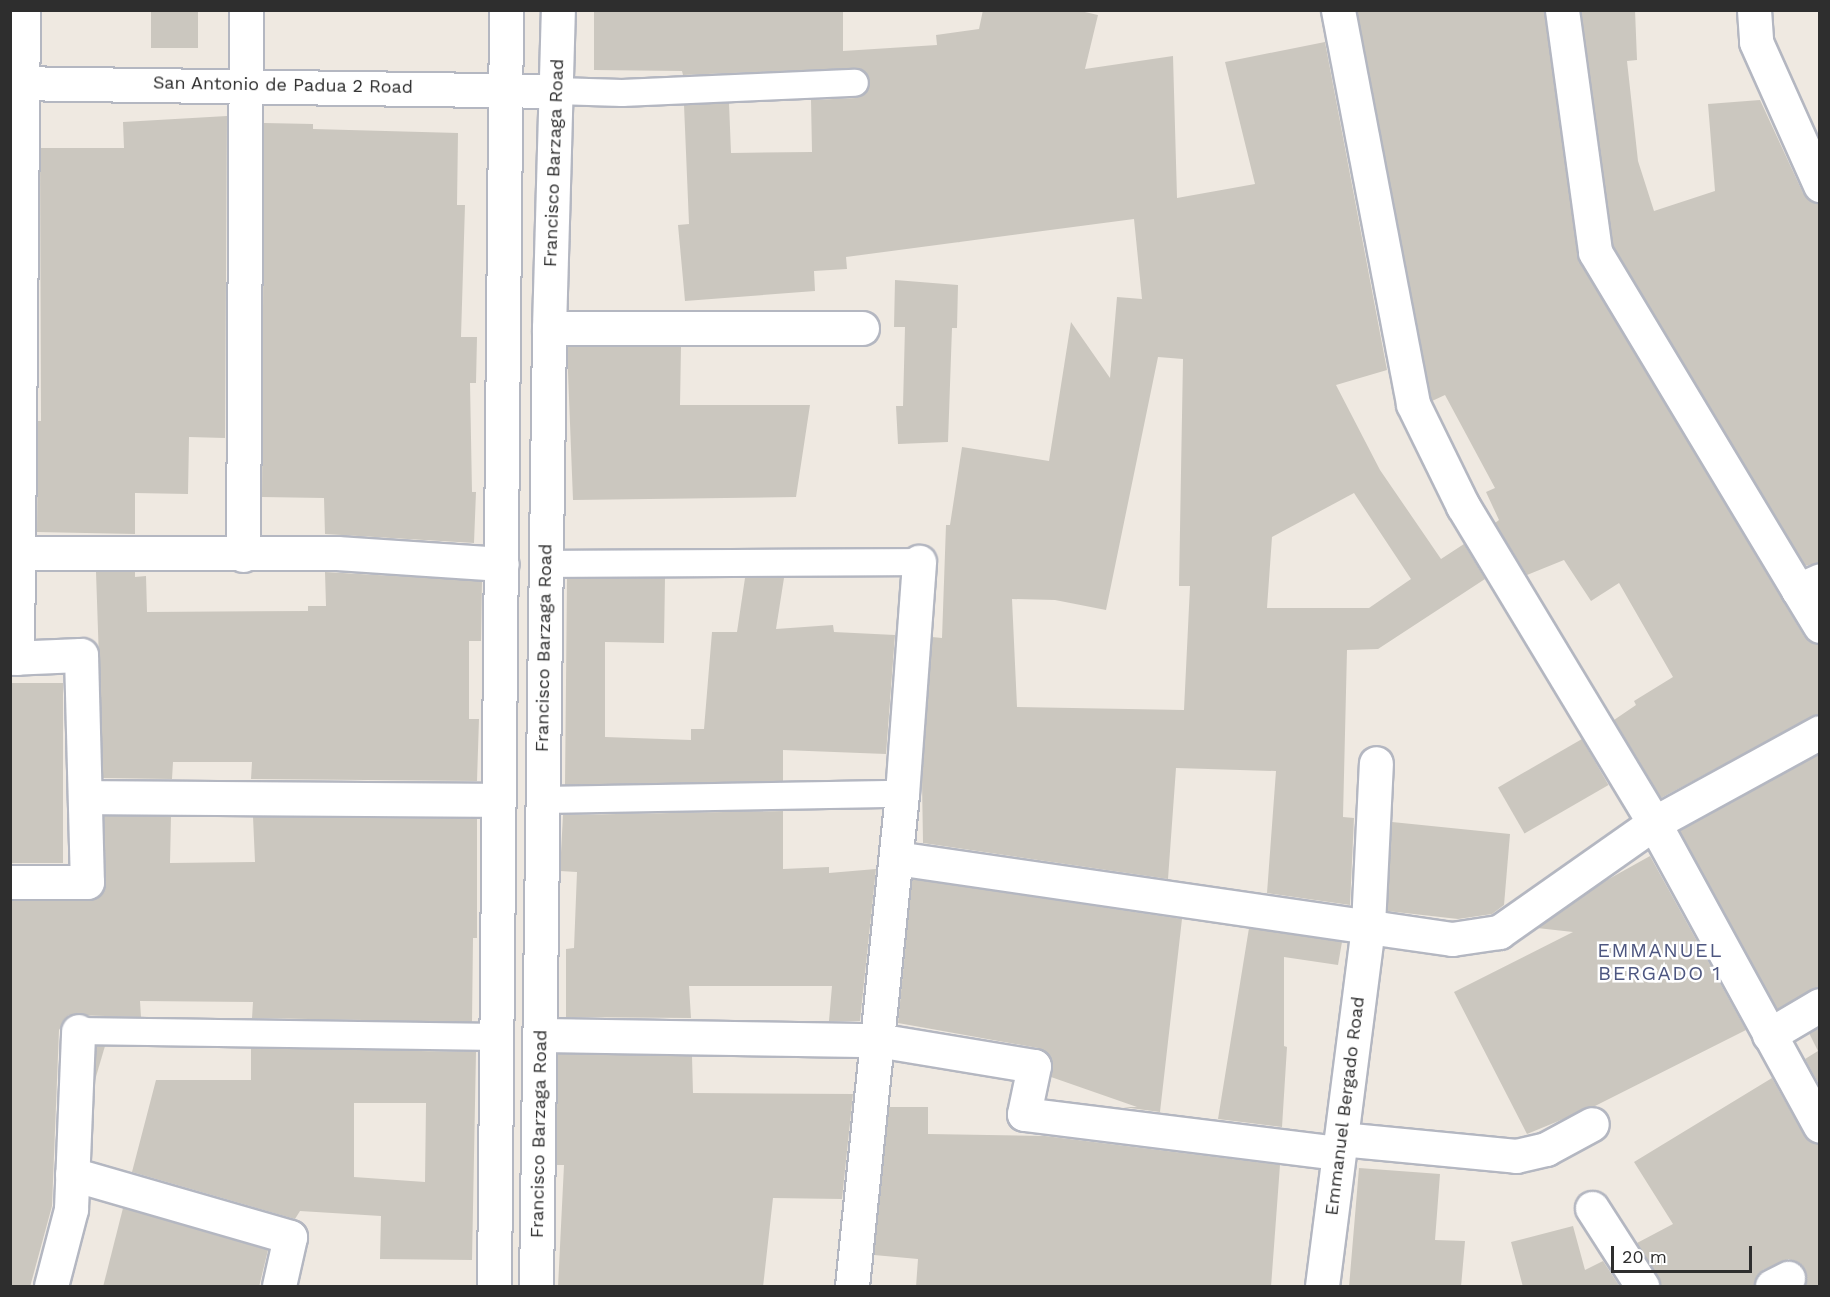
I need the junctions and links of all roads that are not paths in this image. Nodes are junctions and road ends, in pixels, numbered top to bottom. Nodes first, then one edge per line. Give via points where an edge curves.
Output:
1 (22, 10) edge
2 (246, 10) edge
3 (506, 10) edge
4 (558, 10) edge
5 (1338, 10) edge
6 (1562, 10) edge
7 (1754, 10) edge
8 (16, 83) edge
9 (855, 83) dead end
10 (244, 84) junction
11 (506, 89) junction
12 (556, 91) junction
13 (1820, 185) edge
14 (549, 328) junction
15 (862, 328) dead end
16 (17, 553) junction
17 (243, 555) junction
18 (919, 562) joint
19 (502, 564) junction
20 (545, 564) junction
21 (1809, 585) edge
22 (1820, 626) edge
23 (14, 658) edge
24 (1820, 732) edge
25 (1376, 763) dead end
26 (902, 794) junction
27 (85, 797) junction
28 (498, 800) junction
29 (542, 800) junction
30 (1654, 823) junction
31 (896, 858) junction
32 (10, 882) edge
33 (1368, 925) junction
34 (1820, 1005) edge
35 (78, 1031) joint
36 (541, 1035) junction
37 (1769, 1035) junction
38 (499, 1037) junction
39 (878, 1040) junction
40 (1592, 1124) dead end
41 (1820, 1126) edge
42 (1340, 1146) junction
43 (72, 1174) junction
44 (1592, 1208) dead end
45 (51, 1287) edge
46 (279, 1287) edge
47 (494, 1287) edge
48 (536, 1287) edge
49 (852, 1287) edge
50 (1322, 1287) edge
51 (1642, 1287) edge

1 - 8 street
2 - 10 street
3 - 11 street
4 - 12 street, Francisco Barzaga Road
5 - 30 street via 1413,404 1463,506
6 - 21 street via 1595,252
7 - 13 street via 1756,42
8 - 10 street, San Antonio de Padua 2 Road
8 - 16 street
9 - 12 lane via 622,93
10 - 11 street, San Antonio de Padua 2 Road
10 - 17 street
11 - 12 street, San Antonio de Padua 2 Road
11 - 19 street
12 - 14 street, Francisco Barzaga Road
14 - 15 street
14 - 20 street, Francisco Barzaga Road
16 - 17 street
16 - 23 street
17 - 19 street via 337,553
18 - 20 lane
18 - 26 street
19 - 28 street
20 - 29 street, Francisco Barzaga Road
21 - 22 street
23 - 27 street via 81,655
24 - 30 street
25 - 33 street, Emmanuel Bergado Road
26 - 29 lane
26 - 31 street
27 - 28 street
27 - 32 street via 87,882
28 - 38 street
29 - 36 street, Francisco Barzaga Road
30 - 33 street via 1499,932 1452,939
30 - 37 street
31 - 33 street
31 - 39 street
33 - 42 street, Emmanuel Bergado Road
34 - 37 street
35 - 38 lane
35 - 43 street
36 - 39 street
36 - 48 street, Francisco Barzaga Road
37 - 41 street
38 - 47 street
39 - 42 street via 1034,1066 1024,1114
39 - 49 street
40 - 42 street via 1545,1149 1516,1156
42 - 50 street, Emmanuel Bergado Road
43 - 45 street via 70,1209
43 - 46 street via 290,1237
44 - 51 street

